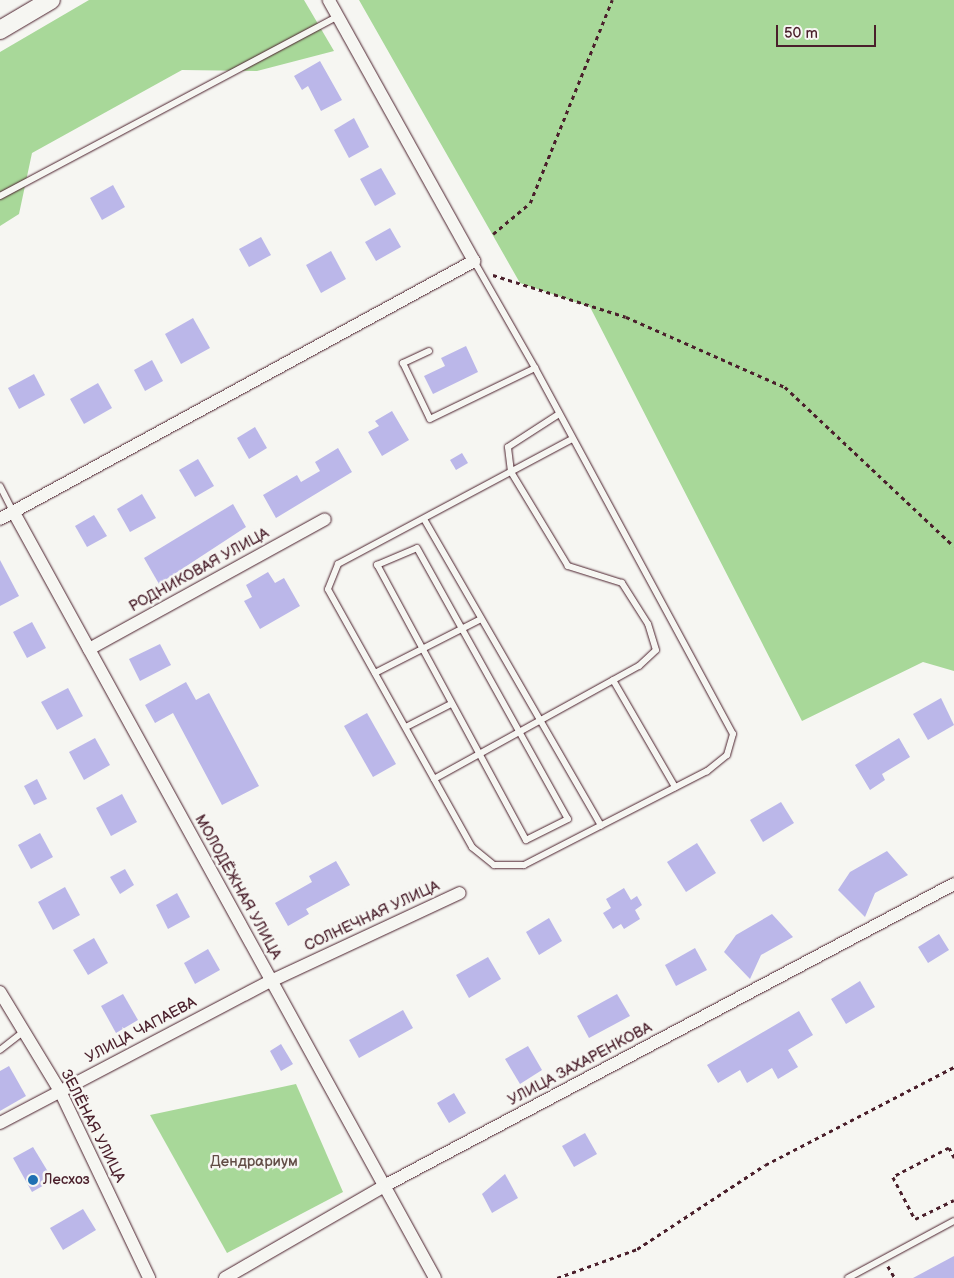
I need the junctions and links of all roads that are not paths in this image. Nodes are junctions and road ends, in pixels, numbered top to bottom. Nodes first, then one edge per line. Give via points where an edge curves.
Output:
1 (51, 0) edge
2 (330, 0) edge
3 (338, 16) junction
4 (0, 30) edge
5 (0, 196) edge
6 (477, 266) junction
7 (429, 351) dead end
8 (535, 368) junction
9 (559, 414) junction
10 (572, 439) junction
11 (511, 472) junction
12 (0, 486) edge
13 (14, 511) junction
14 (0, 519) edge
15 (325, 519) dead end
16 (424, 519) junction
17 (481, 619) junction
18 (463, 628) junction
19 (89, 649) junction
20 (422, 650) junction
21 (376, 673) junction
22 (614, 680) junction
23 (451, 704) junction
24 (541, 721) junction
25 (406, 727) junction
26 (520, 732) junction
27 (478, 755) junction
28 (434, 779) junction
29 (675, 787) junction
30 (601, 825) junction
31 (954, 884) edge
32 (460, 893) dead end
33 (270, 981) junction
34 (0, 992) edge
35 (22, 1032) junction
36 (0, 1050) edge
37 (60, 1091) junction
38 (0, 1123) edge
39 (386, 1185) junction
40 (954, 1222) edge
41 (149, 1278) edge
42 (225, 1278) edge
43 (435, 1278) edge
44 (848, 1278) edge

1 - 4 main road
2 - 3 street
3 - 5 lane
3 - 6 street
6 - 8 lane
6 - 13 street
7 - 8 lane via 403,363 430,419
8 - 9 lane
9 - 10 lane
9 - 11 lane via 508,447
10 - 11 lane
10 - 29 lane via 733,734 727,754
11 - 16 lane
11 - 22 lane via 568,566 622,583 648,624 656,650
12 - 13 lane
13 - 14 street
13 - 19 street, МОЛОДЁЖНАЯ УЛИЦА
15 - 19 street, РОДНИКОВАЯ УЛИЦА
16 - 17 lane
16 - 21 lane via 338,564 328,589
17 - 18 lane
17 - 24 lane
18 - 20 lane
18 - 20 lane via 417,548 376,566
18 - 26 lane
19 - 33 street, МОЛОДЁЖНАЯ УЛИЦА
20 - 21 lane
20 - 23 lane
21 - 25 lane
22 - 24 lane
22 - 29 lane
23 - 25 lane
23 - 27 lane
24 - 26 lane
24 - 30 lane
25 - 28 lane
26 - 27 lane
26 - 27 lane via 568,819 526,840
27 - 28 lane
28 - 30 lane via 472,847 494,865 524,865
29 - 30 lane
31 - 39 street, УЛИЦА ЗАХАРЕНКОВА
32 - 33 street, СОЛНЕЧНАЯ УЛИЦА
33 - 37 street, УЛИЦА ЧАПАЕВА
33 - 39 street, МОЛОДЁЖНАЯ УЛИЦА
34 - 35 street, ЗЕЛЁНАЯ УЛИЦА
35 - 36 lane
35 - 37 street, ЗЕЛЁНАЯ УЛИЦА
37 - 38 street, УЛИЦА ЧАПАЕВА
37 - 41 street, ЗЕЛЁНАЯ УЛИЦА
39 - 42 street, УЛИЦА ЗАХАРЕНКОВА
39 - 43 street, МОЛОДЁЖНАЯ УЛИЦА
40 - 44 lane

